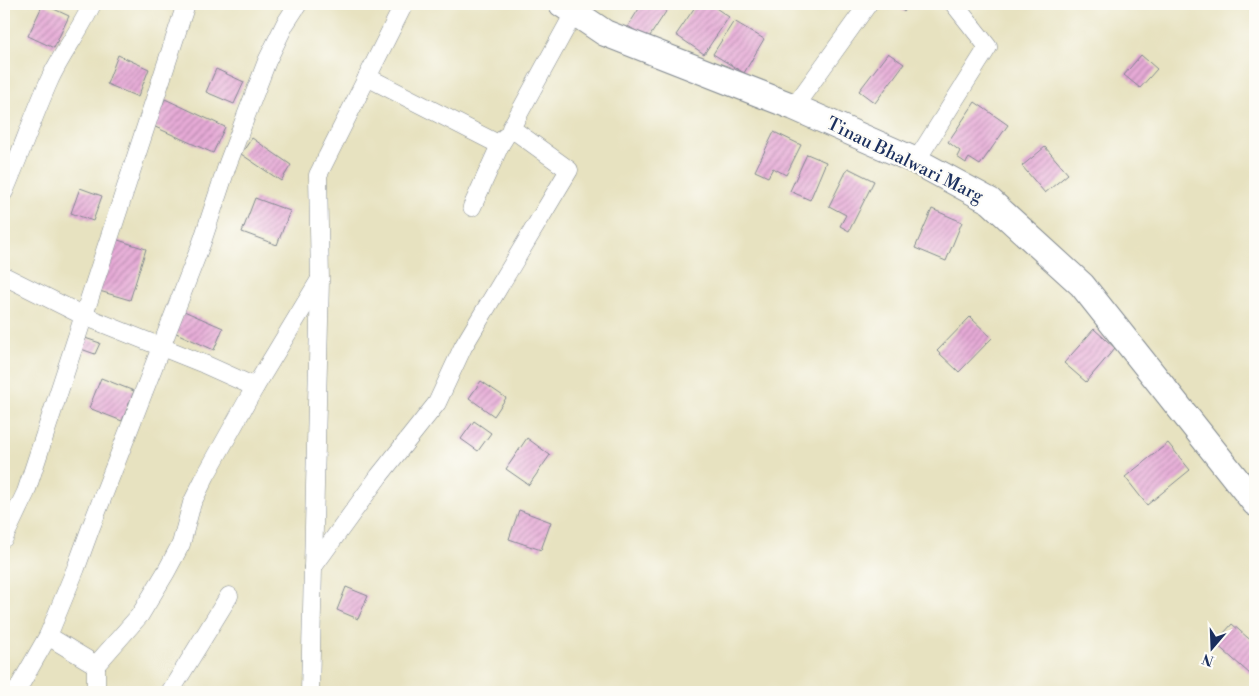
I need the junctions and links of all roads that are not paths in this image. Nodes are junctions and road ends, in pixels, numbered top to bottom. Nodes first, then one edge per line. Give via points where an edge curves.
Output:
1 (92, 4) edge
2 (186, 4) edge
3 (298, 4) edge
4 (404, 4) edge
5 (868, 4) edge
6 (954, 4) edge
7 (568, 8) edge
8 (367, 76) junction
9 (794, 107) junction
10 (511, 128) junction
11 (500, 145) junction
12 (916, 161) junction
13 (4, 192) edge
14 (472, 207) dead end
15 (4, 276) edge
16 (320, 280) junction
17 (84, 316) junction
18 (162, 347) junction
19 (255, 386) junction
20 (1255, 503) edge
21 (4, 538) edge
22 (313, 567) junction
23 (229, 596) dead end
24 (48, 636) junction
25 (96, 665) junction
26 (16, 692) edge
27 (96, 692) edge
28 (170, 692) edge
29 (310, 692) edge

1 - 13 street via 50,80
2 - 17 street
3 - 18 street via 267,61
4 - 8 street
5 - 9 street
6 - 12 street via 988,47
7 - 9 street, Tinau Bhalwari Marg via 605,33
7 - 10 street
8 - 11 street
8 - 16 street via 318,175
9 - 12 street, Tinau Bhalwari Marg
10 - 11 street
10 - 22 street via 569,170 464,347 437,403
11 - 14 street
12 - 20 street, Tinau Bhalwari Marg via 990,201 1082,285
15 - 17 street
16 - 19 street
16 - 22 street
17 - 18 street
17 - 21 street via 26,492
18 - 19 street
18 - 24 street
19 - 25 street via 192,503 181,544 166,572 140,616
22 - 29 street
23 - 28 street
24 - 25 street
24 - 26 street
25 - 27 street

